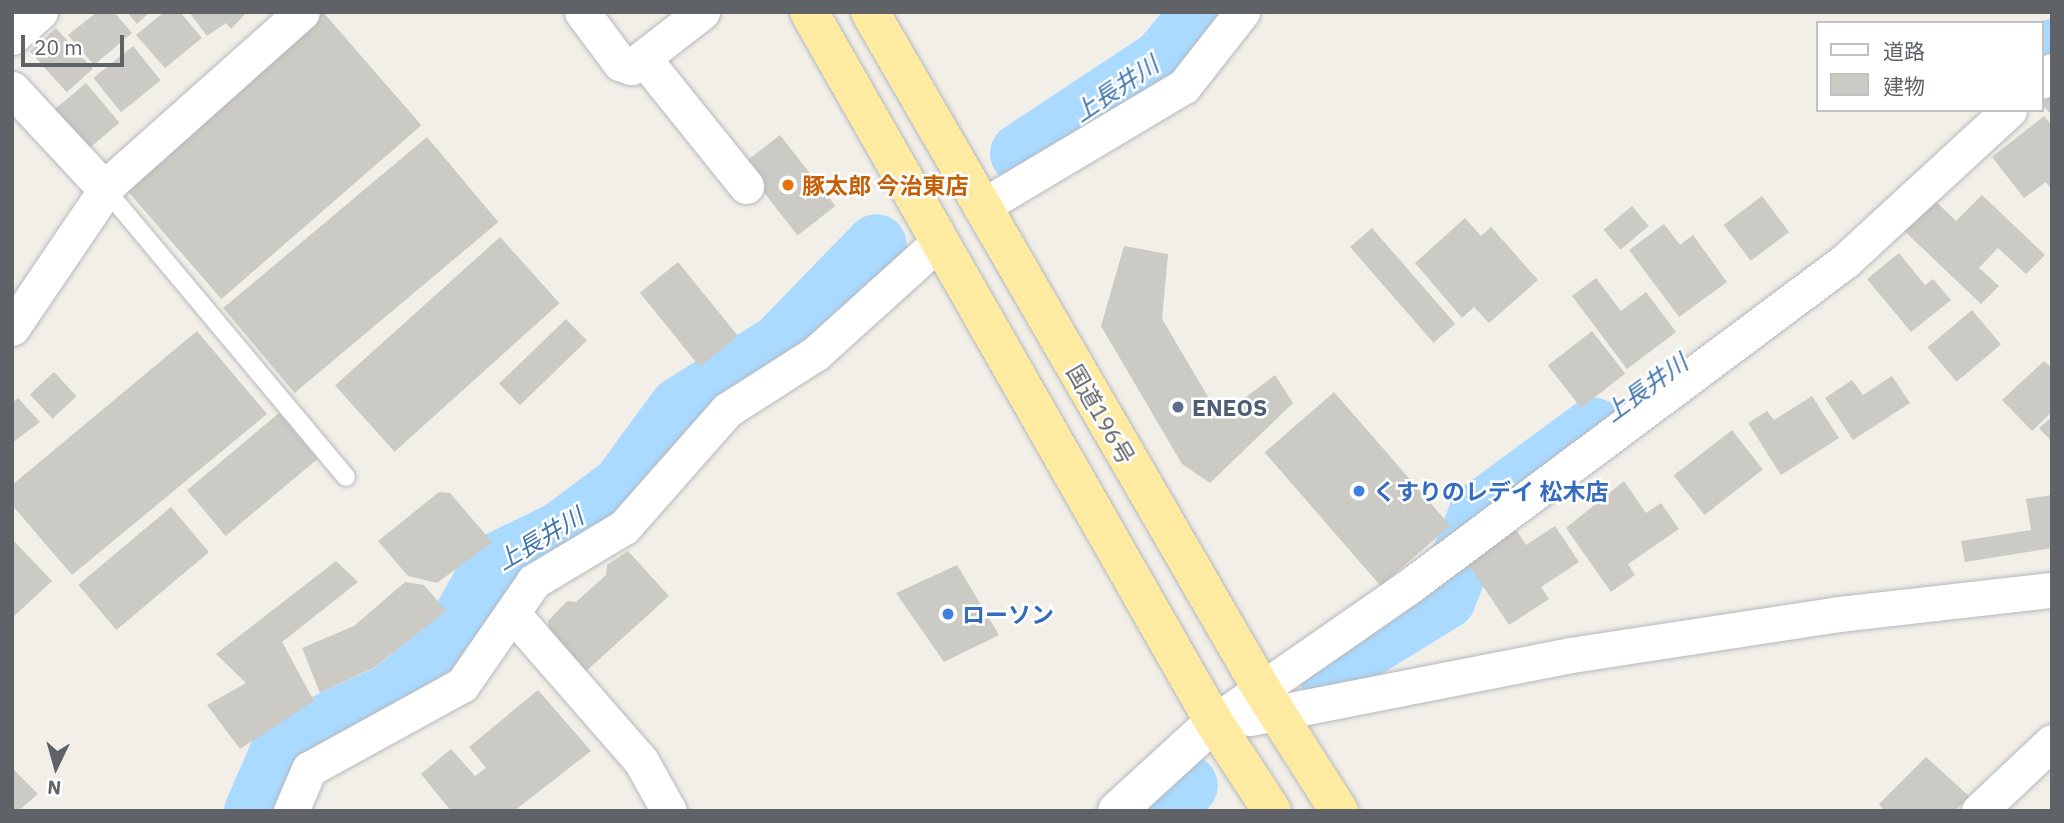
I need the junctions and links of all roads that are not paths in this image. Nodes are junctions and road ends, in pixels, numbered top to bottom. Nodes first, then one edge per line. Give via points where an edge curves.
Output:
1 (40, 12) edge
2 (302, 12) edge
3 (582, 12) edge
4 (702, 12) edge
5 (809, 12) edge
6 (870, 12) edge
7 (1242, 12) edge
8 (12, 37) edge
9 (643, 59) junction
10 (12, 89) edge
11 (2007, 112) edge
12 (746, 186) dead end
13 (106, 190) junction
14 (981, 207) junction
15 (939, 242) junction
16 (12, 328) edge
17 (345, 477) dead end
18 (2052, 590) edge
19 (512, 613) junction
20 (1270, 701) junction
21 (1214, 722) junction
22 (2052, 742) edge
23 (291, 811) edge
24 (668, 811) edge
25 (1117, 811) edge
26 (1272, 811) edge
27 (1339, 811) edge
28 (1979, 811) edge

1 - 8 street
2 - 13 street
3 - 9 street via 620,64 631,67
4 - 9 street
5 - 15 highway
6 - 14 highway, 国道196号
7 - 14 street via 1184,86
9 - 12 street
10 - 13 street
11 - 20 street via 1845,261 1407,589
13 - 16 street
13 - 17 lane
14 - 20 highway, 国道196号
15 - 19 street via 816,353 727,410 624,527 534,581
15 - 21 highway
18 - 20 street via 1840,614
19 - 23 street via 462,685 309,769
19 - 24 street via 641,761
20 - 21 street
20 - 27 highway, 国道196号
21 - 25 street
21 - 26 highway
22 - 28 street

